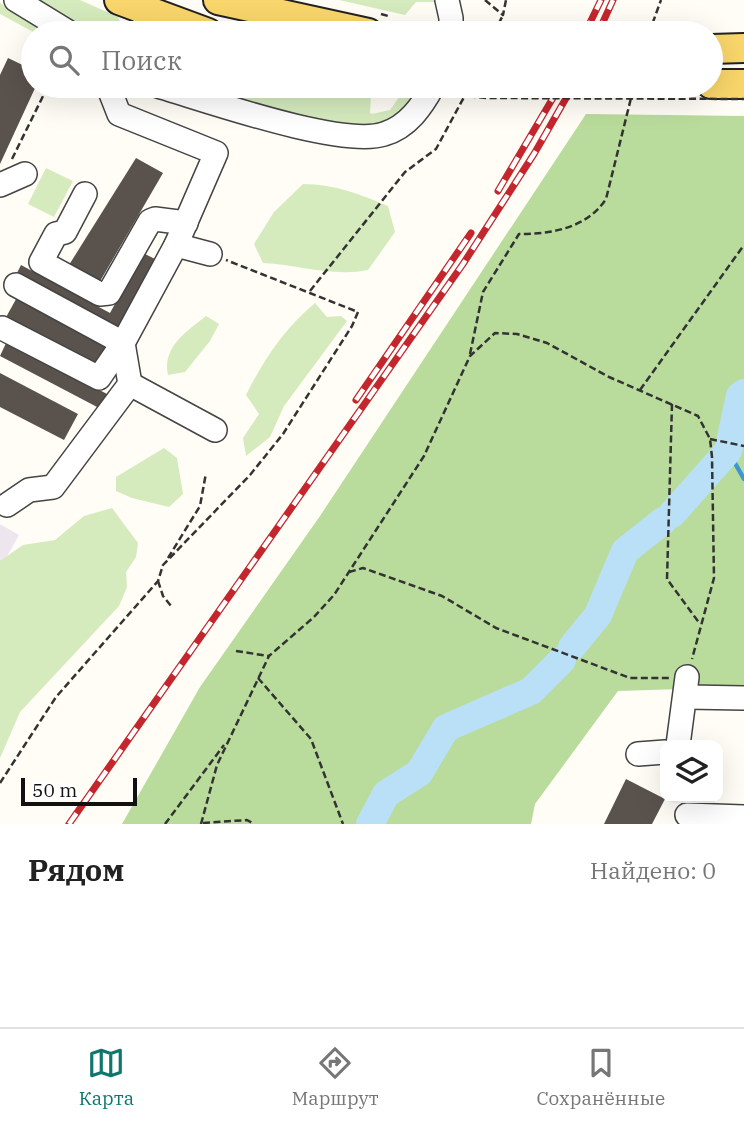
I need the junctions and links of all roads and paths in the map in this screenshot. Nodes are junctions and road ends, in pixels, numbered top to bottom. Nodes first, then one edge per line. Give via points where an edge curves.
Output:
1 (16, 0) edge
2 (119, 0) edge
3 (218, 0) edge
4 (280, 0) edge
5 (447, 0) edge
6 (485, 0) edge
7 (506, 0) edge
8 (661, 0) edge
9 (503, 15) junction
10 (50, 21) edge
11 (143, 21) edge
12 (313, 21) edge
13 (342, 21) edge
14 (452, 21) edge
15 (500, 21) edge
16 (653, 21) edge
17 (744, 48) edge
18 (723, 49) edge
19 (723, 83) edge
20 (744, 84) edge
21 (42, 98) edge
22 (113, 98) edge
23 (201, 98) edge
24 (425, 98) edge
25 (464, 98) edge
26 (487, 98) edge
27 (631, 98) edge
28 (744, 99) edge
29 (23, 138) dead end
30 (24, 174) dead end
31 (0, 185) edge
32 (85, 194) dead end
33 (186, 223) junction
34 (176, 245) junction
35 (744, 245) edge
36 (210, 254) joint
37 (16, 285) dead end
38 (310, 292) junction
39 (2, 328) dead end
40 (123, 343) junction
41 (470, 356) junction
42 (130, 384) junction
43 (640, 390) junction
44 (672, 404) junction
45 (215, 430) dead end
46 (710, 439) junction
47 (744, 446) edge
48 (206, 473) dead end
49 (8, 505) dead end
50 (163, 565) junction
51 (349, 572) junction
52 (158, 582) junction
53 (171, 606) dead end
54 (701, 625) junction
55 (236, 651) dead end
56 (269, 656) junction
57 (258, 678) junction
58 (687, 687) junction
59 (744, 698) edge
60 (228, 740) junction
61 (679, 740) edge
62 (660, 752) edge
63 (638, 754) dead end
64 (0, 783) edge
65 (684, 812) edge
66 (734, 818) edge
67 (164, 824) edge
68 (201, 824) edge
69 (254, 824) edge
70 (343, 824) edge

1 - 10 street
2 - 11 main road
3 - 12 main road
4 - 13 street
5 - 14 street
6 - 9 path
7 - 9 path
8 - 16 path
9 - 15 path
17 - 18 main road
19 - 20 main road
21 - 29 path
22 - 33 street via 119,114 216,153
23 - 24 street via 325,133 362,138 387,134 402,125
25 - 38 path via 436,149 405,172
26 - 28 path, bridge
27 - 41 path via 606,199 599,209 559,231 519,234 483,292
30 - 31 street
32 - 33 street via 65,232 56,234 41,262 100,294 109,293 150,221
33 - 34 street
34 - 36 street
34 - 40 street
35 - 43 path
36 - 38 path
37 - 40 street
38 - 50 path via 358,312 352,326 283,434
39 - 40 street via 99,378
40 - 42 street
41 - 43 path via 495,333 517,334 547,343
41 - 51 path via 424,456
42 - 45 street
42 - 49 street via 53,487 29,490
43 - 44 path
44 - 46 path via 698,416
44 - 54 path via 667,579
46 - 47 path
46 - 54 path via 714,578
48 - 50 path via 200,506
50 - 52 path
51 - 56 path via 314,617
51 - 58 path via 363,568 442,596 496,628 629,678
52 - 53 path
52 - 64 path via 56,697
54 - 58 path
55 - 56 path
56 - 57 path
57 - 60 path
57 - 70 path via 311,739
58 - 59 street
58 - 61 street
60 - 67 path
60 - 68 path
62 - 63 street
65 - 66 street
68 - 69 path via 247,820

